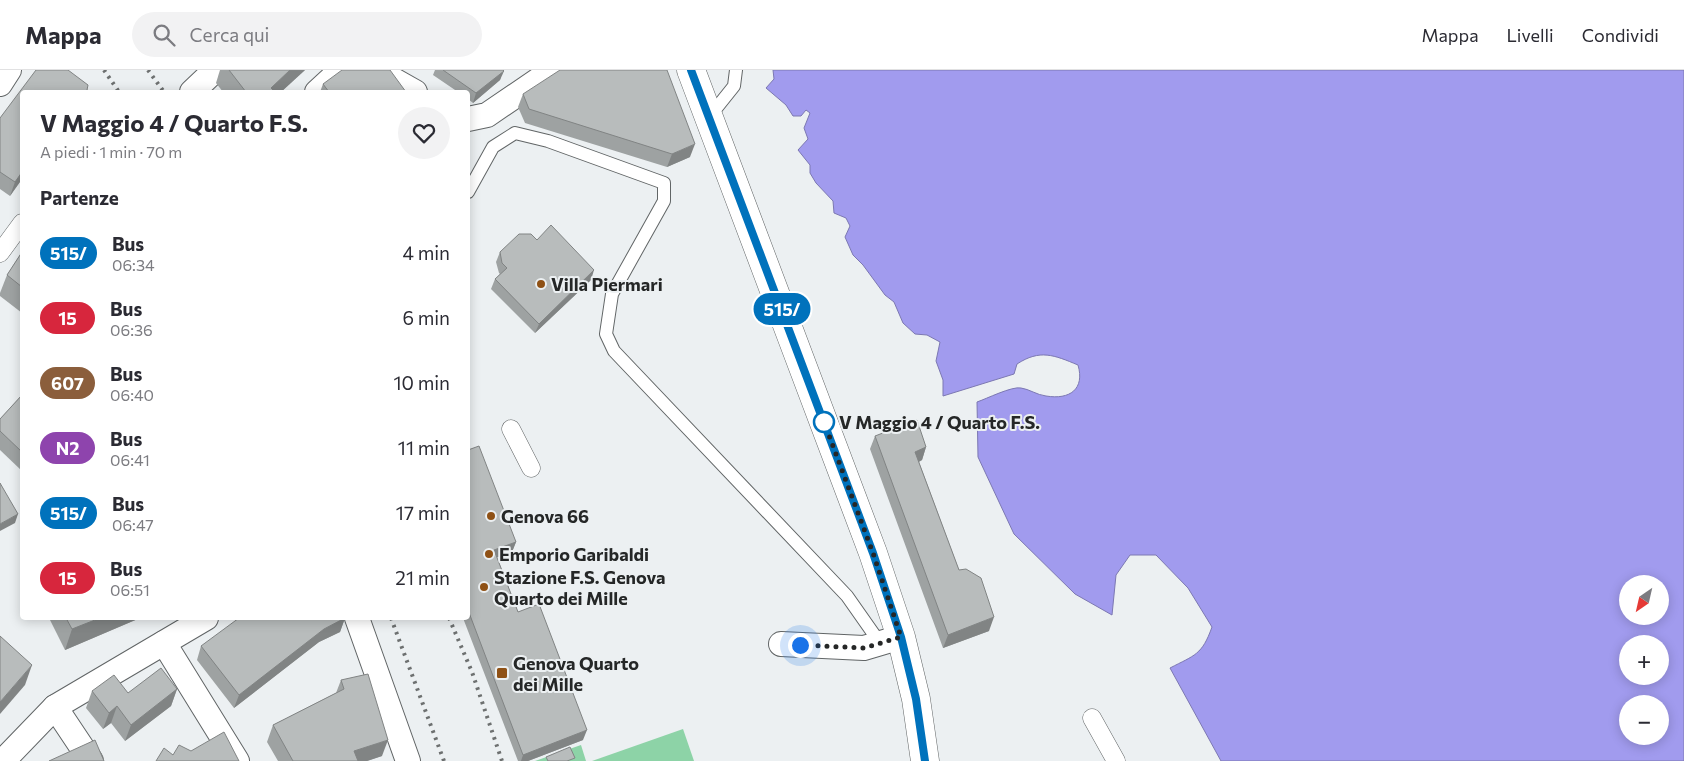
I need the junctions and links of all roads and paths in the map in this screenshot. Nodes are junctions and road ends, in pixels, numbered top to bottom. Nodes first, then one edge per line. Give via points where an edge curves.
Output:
1 (9, 70) edge
2 (215, 70) edge
3 (341, 70) edge
4 (376, 70) edge
5 (553, 70) edge
6 (691, 70) edge
7 (736, 70) edge
8 (0, 84) edge
9 (194, 90) edge
10 (319, 90) edge
11 (411, 90) edge
12 (710, 116) junction
13 (470, 119) edge
14 (470, 188) edge
15 (20, 226) edge
16 (0, 253) edge
17 (511, 429) dead end
18 (530, 468) dead end
19 (203, 620) edge
20 (358, 620) edge
21 (891, 640) junction
22 (164, 643) junction
23 (781, 644) dead end
24 (55, 707) junction
25 (1092, 718) dead end
26 (3, 761) edge
27 (91, 761) edge
28 (237, 761) edge
29 (408, 761) edge
30 (925, 761) edge
31 (1116, 761) edge

1 - 8 street
2 - 9 street
3 - 10 street
4 - 11 street
5 - 13 street via 487,115
6 - 12 main road
7 - 12 lane via 734,86
12 - 21 main road via 873,553
14 - 21 lane via 493,147 515,133 548,141 664,183 664,201 612,294 606,334 614,351
15 - 16 street
17 - 18 street
19 - 22 street
20 - 29 street
21 - 23 street via 864,648
21 - 30 main road via 916,699
22 - 24 street
22 - 28 street
24 - 26 street
24 - 27 street
25 - 31 street

